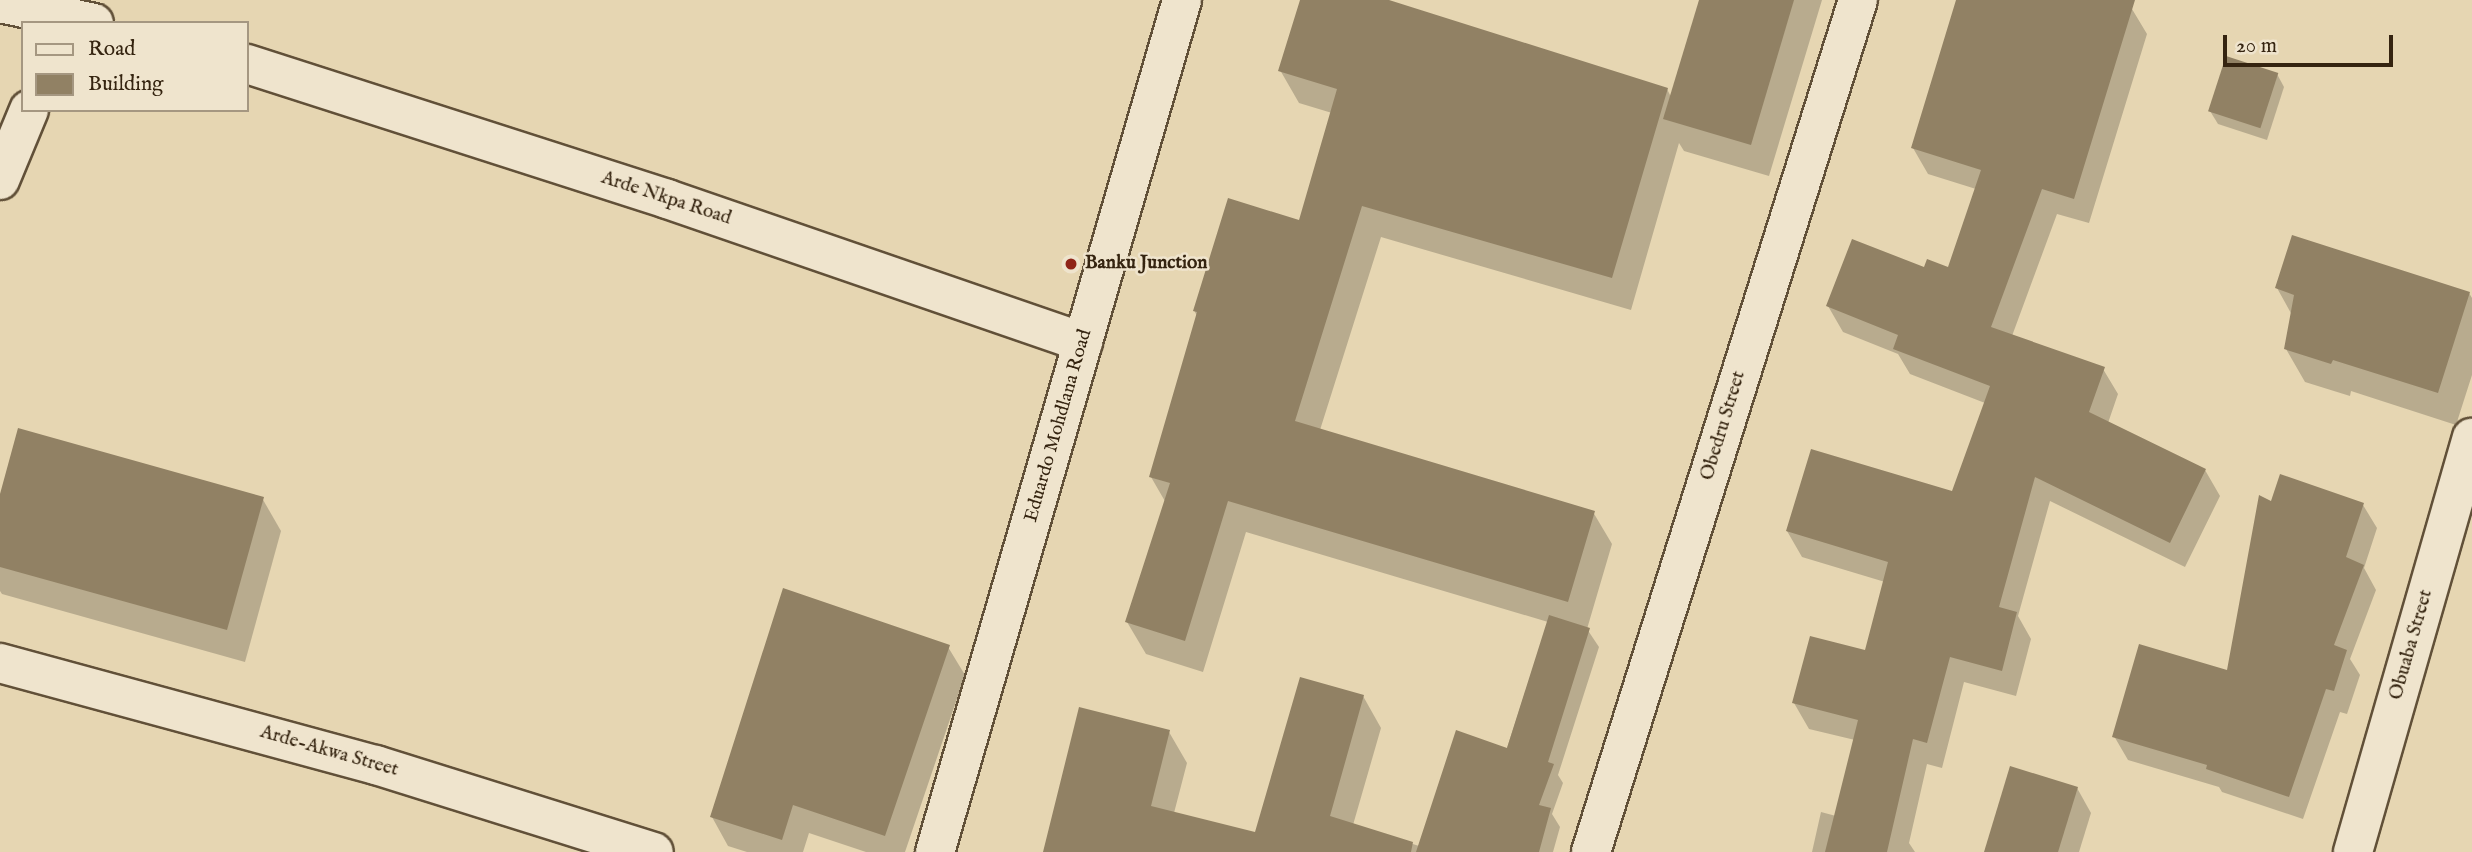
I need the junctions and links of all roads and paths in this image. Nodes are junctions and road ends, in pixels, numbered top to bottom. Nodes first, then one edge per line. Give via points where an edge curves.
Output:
1 (1182, 0) edge
2 (1858, 0) edge
3 (0, 3) edge
4 (76, 16) edge
5 (248, 64) edge
6 (28, 112) edge
7 (0, 180) edge
8 (1083, 342) junction
9 (2472, 438) edge
10 (0, 663) edge
11 (654, 852) edge
12 (935, 852) edge
13 (1591, 852) edge
14 (2353, 852) edge

1 - 8 street, Eduardo Mohdlana Road
2 - 13 street, Obedru Street
3 - 4 street
5 - 8 street, Arde Nkpa Road via 667,198
6 - 7 street
8 - 12 street, Eduardo Mohdlana Road
9 - 14 street, Obuaba Street
10 - 11 street, Arde-Akwa Street via 376,765

